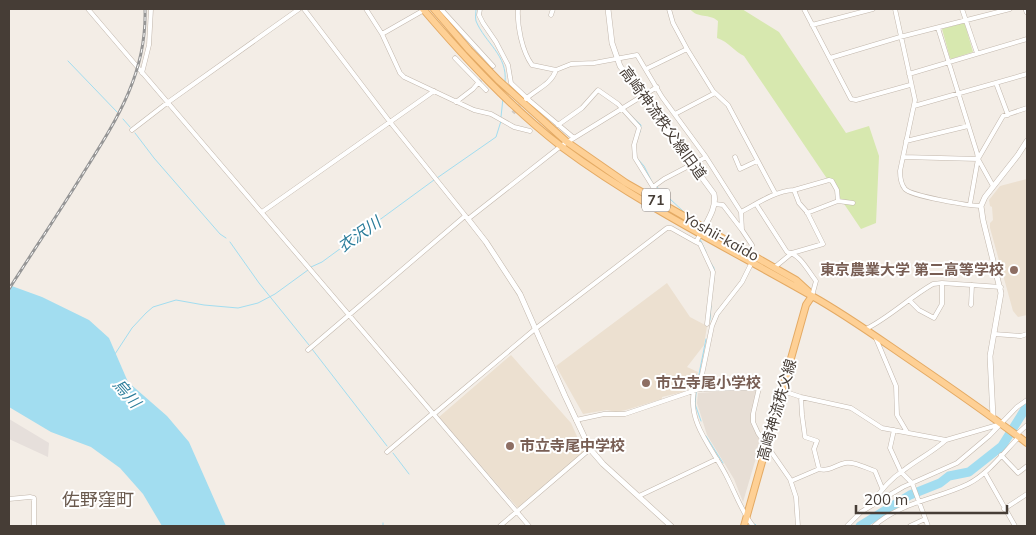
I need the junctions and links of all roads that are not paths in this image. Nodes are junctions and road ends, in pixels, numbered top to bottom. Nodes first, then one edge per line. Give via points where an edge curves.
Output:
1 (88, 9) edge
2 (150, 9) edge
3 (299, 9) edge
4 (304, 9) edge
5 (366, 9) edge
6 (434, 9) edge
7 (441, 9) edge
8 (480, 9) edge
9 (518, 9) edge
10 (553, 9) edge
11 (608, 9) edge
12 (669, 9) edge
13 (804, 9) edge
14 (873, 9) edge
15 (895, 9) edge
16 (962, 9) edge
17 (1010, 9) edge
18 (423, 10) edge
19 (551, 15) dead end
20 (966, 20) junction
21 (812, 25) junction
22 (938, 28) junction
23 (382, 34) junction
24 (900, 37) junction
25 (1027, 39) edge
26 (687, 49) junction
27 (977, 53) junction
28 (455, 58) dead end
29 (830, 58) junction
30 (616, 59) junction
31 (949, 61) junction
32 (493, 66) dead end
33 (556, 70) junction
34 (646, 70) junction
35 (142, 73) junction
36 (909, 74) junction
37 (1027, 74) edge
38 (478, 83) junction
39 (996, 83) junction
40 (910, 85) junction
41 (658, 87) junction
42 (486, 90) dead end
43 (434, 91) junction
44 (715, 93) junction
45 (960, 94) junction
46 (642, 97) junction
47 (526, 99) junction
48 (456, 102) junction
49 (166, 103) junction
50 (914, 106) junction
51 (1027, 108) edge
52 (623, 109) junction
53 (675, 114) junction
54 (1008, 115) junction
55 (390, 122) junction
56 (558, 125) junction
57 (968, 126) junction
58 (132, 130) dead end
59 (530, 131) dead end
60 (574, 138) junction
61 (906, 141) junction
62 (1027, 141) edge
63 (564, 144) junction
64 (706, 157) junction
65 (735, 157) dead end
66 (903, 157) junction
67 (978, 159) junction
68 (757, 161) junction
69 (692, 165) junction
70 (993, 186) junction
71 (653, 187) junction
72 (794, 190) junction
73 (775, 193) junction
74 (838, 201) junction
75 (853, 202) dead end
76 (715, 204) junction
77 (756, 204) junction
78 (970, 204) junction
79 (664, 205) junction
80 (981, 206) junction
81 (262, 212) junction
82 (741, 212) junction
83 (807, 213) junction
84 (466, 218) junction
85 (704, 226) junction
86 (742, 230) junction
87 (701, 233) junction
88 (696, 242) junction
89 (752, 245) dead end
90 (792, 252) junction
91 (752, 262) junction
92 (775, 267) junction
93 (942, 283) junction
94 (972, 285) junction
95 (1001, 287) junction
96 (812, 296) junction
97 (909, 300) junction
98 (971, 305) dead end
99 (348, 315) junction
100 (707, 324) dead end
101 (535, 329) junction
102 (866, 329) junction
103 (994, 334) junction
104 (1027, 334) edge
105 (875, 335) junction
106 (308, 350) dead end
107 (697, 390) junction
108 (783, 390) junction
109 (801, 397) junction
110 (1027, 400) edge
111 (434, 414) junction
112 (993, 417) junction
113 (576, 420) junction
114 (1002, 425) junction
115 (1027, 425) edge
116 (894, 430) junction
117 (907, 432) junction
118 (1016, 435) junction
119 (946, 440) junction
120 (1027, 443) edge
121 (766, 446) junction
122 (590, 449) junction
123 (387, 452) dead end
124 (1001, 455) junction
125 (717, 459) junction
126 (1027, 466) edge
127 (818, 469) junction
128 (901, 472) junction
129 (985, 473) junction
130 (791, 482) junction
131 (912, 483) junction
132 (882, 488) junction
133 (1027, 494) edge
134 (639, 496) junction
135 (9, 499) edge
136 (918, 502) junction
137 (870, 506) junction
138 (1004, 509) junction
139 (516, 512) junction
140 (747, 518) junction
141 (925, 519) junction
142 (880, 521) junction
143 (34, 526) edge
144 (500, 526) edge
145 (529, 526) edge
146 (671, 526) edge
147 (744, 526) edge
148 (753, 526) edge
149 (798, 526) edge
150 (847, 526) edge
151 (874, 526) edge
152 (883, 526) edge
153 (910, 526) edge
154 (928, 526) edge
155 (1015, 526) edge

1 - 35 street
2 - 35 street via 149,45
3 - 49 street
4 - 55 street
5 - 23 street
6 - 63 main road, Yoshii-kaido / 71 via 469,50
7 - 32 street
8 - 47 street via 483,23 508,65 511,82
9 - 33 street via 519,33 530,62
10 - 19 street
11 - 30 street, 高崎神流秩父線旧道
12 - 26 street via 673,24
13 - 21 street
14 - 21 street
15 - 24 street
16 - 20 street
17 - 20 street
18 - 23 street
18 - 63 main road, Yoshii-kaido / 71 via 499,92
20 - 22 street
20 - 27 street
21 - 29 street
22 - 24 street
22 - 31 street
23 - 43 street via 400,73
24 - 29 street
24 - 36 street
25 - 27 street
26 - 34 street
26 - 44 street
27 - 31 street
28 - 38 street
29 - 40 street via 853,100
30 - 33 street via 571,64
30 - 34 street via 637,55
30 - 46 street, 高崎神流秩父線旧道
31 - 36 street
31 - 45 street
33 - 47 street via 548,83
34 - 41 street
35 - 49 street
36 - 40 street
37 - 39 street
38 - 42 street
38 - 48 street
39 - 45 street
39 - 54 street
40 - 50 street
41 - 46 street
41 - 53 street
43 - 48 street
43 - 55 street
44 - 53 street
44 - 68 street via 728,105
45 - 50 street
45 - 57 street
46 - 52 street
46 - 69 street, 高崎神流秩父線旧道
47 - 56 street
48 - 59 street
49 - 58 street
49 - 81 street
50 - 61 street
51 - 54 street
52 - 56 street via 598,90 582,108
52 - 60 street
52 - 71 street via 638,126 634,154
53 - 64 street
54 - 67 street via 1004,116
55 - 81 street
55 - 84 street
56 - 60 street
57 - 61 street
57 - 67 street
60 - 63 street
61 - 66 street
62 - 70 street
63 - 79 main road, Yoshii-kaido / 71
63 - 84 street
63 - 87 main road, Yoshii-kaido / 71 via 624,189
64 - 69 street
64 - 82 street
65 - 68 street via 740,170
66 - 67 street
66 - 78 street via 900,176 907,191
67 - 70 street
67 - 78 street
68 - 73 street
69 - 71 street
69 - 76 street, 高崎神流秩父線旧道 via 714,194
70 - 80 street
71 - 79 street via 666,199
72 - 73 street
72 - 74 street via 829,180 837,190
72 - 83 street
73 - 77 street
74 - 75 street
74 - 83 street
76 - 85 street
76 - 86 street via 723,205
77 - 82 street
77 - 90 street via 787,252
78 - 80 street
79 - 85 main road, Yoshii-kaido / 71
80 - 95 street
81 - 99 street
82 - 86 street
83 - 90 street via 823,244
84 - 99 street
84 - 101 street via 506,270
85 - 87 street
85 - 92 main road, Yoshii-kaido / 71
86 - 89 street
87 - 88 street
87 - 91 main road, Yoshii-kaido / 71
88 - 100 street via 713,272
88 - 101 street via 667,228
90 - 92 street
90 - 96 street via 816,281
91 - 96 main road, Yoshii-kaido / 71
91 - 107 street via 742,282 717,314
92 - 96 main road, Yoshii-kaido / 71 via 796,280
93 - 94 street
93 - 97 street via 929,286
93 - 97 street via 942,304 934,318
94 - 95 street
94 - 98 street
95 - 103 street
96 - 102 main road, Yoshii-kaido / 71
96 - 108 main road, 高崎神流秩父線 via 806,305
97 - 102 street
99 - 106 street
99 - 111 street
101 - 111 street
101 - 113 street
102 - 105 main road, Yoshii-kaido / 71
103 - 104 street
103 - 112 street via 990,356
105 - 112 main road, Yoshii-kaido / 71
105 - 117 street via 896,386 897,415
107 - 113 street via 625,414 604,414
107 - 121 street via 759,388 753,422
107 - 125 street via 693,404 702,435
108 - 109 street
108 - 121 main road, 高崎神流秩父線
109 - 116 street via 851,408 882,428
109 - 127 street via 806,437 817,441 814,449
110 - 114 street
111 - 123 street
111 - 139 street
112 - 114 main road, Yoshii-kaido / 71
113 - 122 street
114 - 118 main road, 71
114 - 119 street
114 - 131 street via 957,463
115 - 118 street
116 - 117 street
116 - 128 street via 890,448
117 - 119 street
118 - 120 main road, 71
118 - 124 street
119 - 128 street
121 - 130 street
121 - 140 main road, 高崎神流秩父線
122 - 134 street
122 - 139 street
124 - 126 street via 1018,473
124 - 129 street
125 - 134 street
125 - 140 street
127 - 130 street
127 - 132 street via 825,471 846,462 858,464 875,471
128 - 131 street
128 - 132 street
129 - 136 street via 969,483
129 - 138 street
130 - 149 street via 796,497
131 - 136 street
131 - 137 street
132 - 137 street
133 - 138 street
134 - 146 street
135 - 143 street via 34,498
136 - 141 street
136 - 142 street
137 - 150 street
138 - 155 street
139 - 144 street
139 - 145 street
140 - 147 main road, 高崎神流秩父線
140 - 148 street
141 - 153 street
141 - 154 street
142 - 151 street
142 - 152 street

